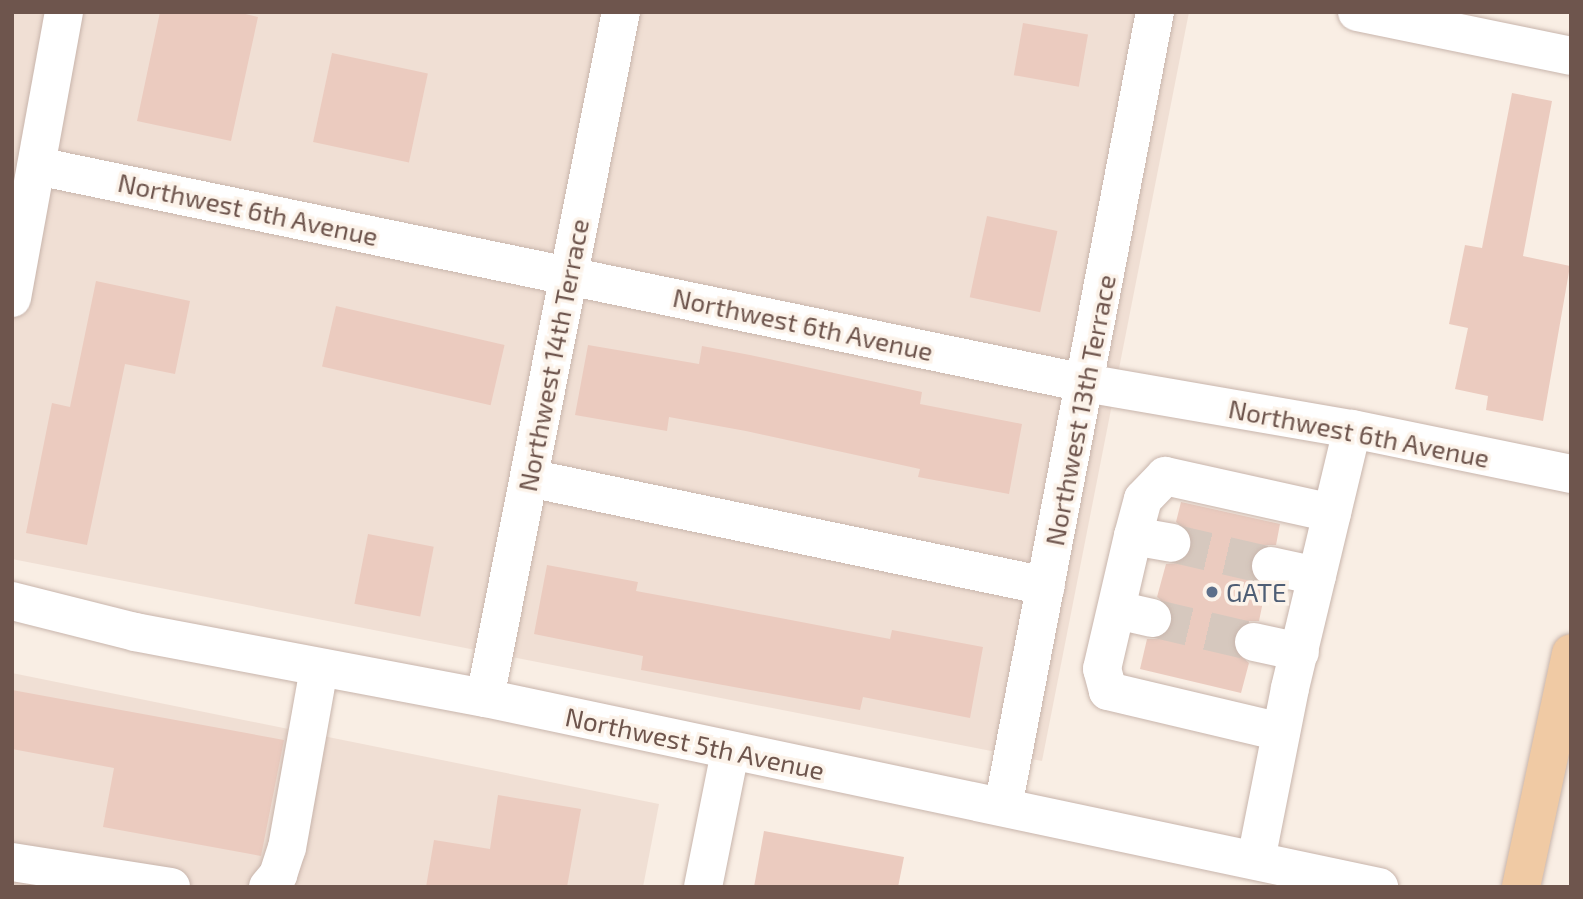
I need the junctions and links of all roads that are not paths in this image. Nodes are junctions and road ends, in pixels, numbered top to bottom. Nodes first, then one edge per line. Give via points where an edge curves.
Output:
1 (64, 12) edge
2 (621, 12) edge
3 (1155, 12) edge
4 (1357, 12) edge
5 (1503, 27) edge
6 (1571, 56) edge
7 (37, 166) junction
8 (569, 275) junction
9 (12, 298) edge
10 (1085, 383) junction
11 (1352, 429) junction
12 (1571, 474) edge
13 (529, 478) junction
14 (1332, 513) junction
15 (1133, 536) junction
16 (1171, 543) tunnel mouth
17 (1271, 566) tunnel mouth
18 (1317, 576) junction
19 (1046, 586) junction
20 (12, 601) edge
21 (1254, 642) tunnel mouth
22 (1300, 652) junction
23 (1571, 653) edge
24 (318, 667) junction
25 (485, 698) junction
26 (1280, 732) junction
27 (730, 752) junction
28 (1003, 807) junction
29 (1255, 860) junction
30 (12, 862) edge
31 (171, 887) edge
32 (268, 887) edge
33 (703, 887) edge
34 (1378, 887) edge
35 (1521, 887) edge

1 - 7 street
2 - 8 street, Northwest 14th Terrace
3 - 10 street, Northwest 13th Terrace
4 - 5 street
5 - 6 street
7 - 8 street, Northwest 6th Avenue
7 - 9 street
8 - 10 street, Northwest 6th Avenue
8 - 13 street, Northwest 14th Terrace
10 - 11 street, Northwest 6th Avenue
10 - 19 street, Northwest 13th Terrace
11 - 12 street, Northwest 6th Avenue
11 - 14 street
13 - 19 street
13 - 25 street, Northwest 14th Terrace
14 - 15 street via 1165,476 1143,499
14 - 18 street
15 - 16 street
15 - 26 street via 1134,614 1102,669 1108,691
17 - 18 street
18 - 22 street
19 - 28 street, Northwest 13th Terrace
20 - 24 street, Northwest 5th Avenue via 135,632
21 - 22 street
22 - 26 street
23 - 35 main road
24 - 25 street, Northwest 5th Avenue
24 - 32 street via 286,848 278,875
25 - 27 street, Northwest 5th Avenue
26 - 29 street
27 - 28 street, Northwest 5th Avenue
27 - 33 street
28 - 29 street, Northwest 5th Avenue
29 - 34 street, Northwest 5th Avenue
30 - 31 street

